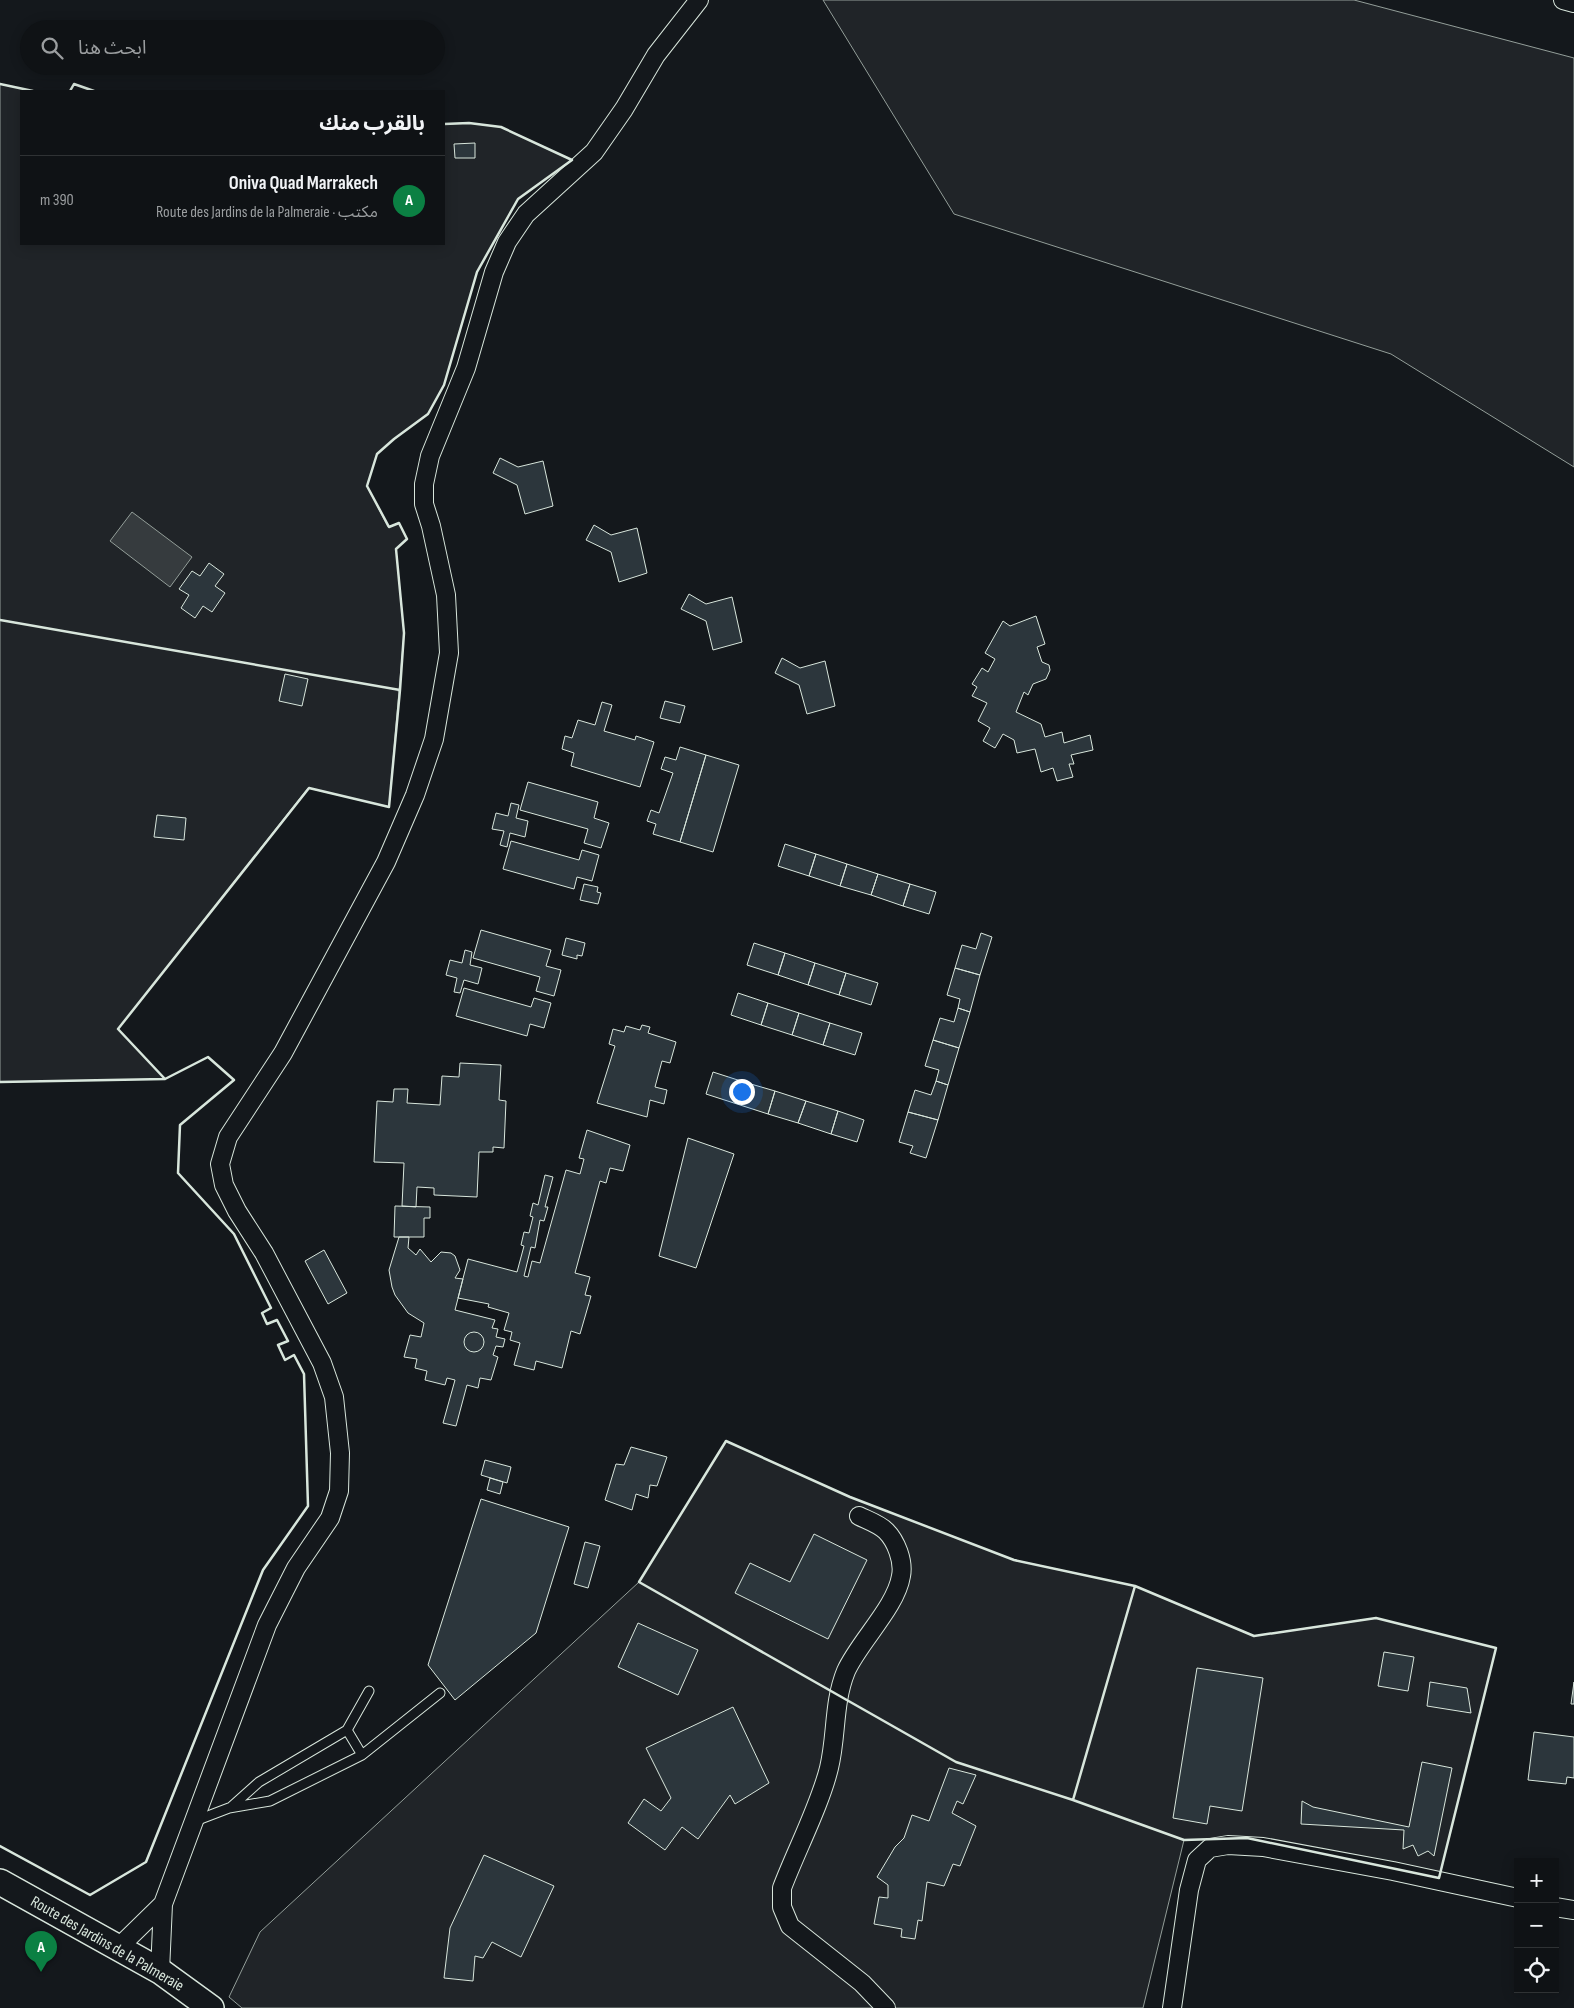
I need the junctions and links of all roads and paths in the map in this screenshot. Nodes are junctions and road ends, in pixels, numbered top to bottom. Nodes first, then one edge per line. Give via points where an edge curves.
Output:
1 (700, 0) edge
2 (1563, 0) edge
3 (1574, 3) edge
4 (859, 1516) dead end
5 (369, 1691) dead end
6 (440, 1693) dead end
7 (347, 1730) junction
8 (362, 1755) junction
9 (229, 1808) junction
10 (194, 1821) junction
11 (0, 1882) edge
12 (1514, 1897) edge
13 (163, 1904) junction
14 (1559, 1908) edge
15 (1574, 1910) edge
16 (119, 1947) junction
17 (160, 1971) junction
18 (211, 2008) edge
19 (886, 2008) edge
20 (1172, 2008) edge

1 - 10 street via 656,55 594,152 526,214 507,242 494,272 466,368 430,456 424,484 424,504 446,595 449,653 434,739 415,795 386,862 283,1053 228,1137 220,1164 224,1185 236,1211 264,1253 322,1363 334,1397 340,1453 339,1491 330,1518 279,1598
2 - 3 street
4 - 19 street via 885,1530 896,1546 901,1576 893,1596 847,1669 838,1694 828,1769 782,1888 782,1908 790,1926 862,1983
5 - 7 lane
6 - 8 lane
7 - 8 lane
7 - 9 lane via 259,1782
8 - 9 lane via 270,1801
9 - 10 lane
10 - 13 street
11 - 16 street, Route des Jardins de la Palmeraie
12 - 20 street via 1263,1847 1228,1845 1210,1848 1197,1860 1189,1890
13 - 16 street
13 - 17 street
14 - 15 street
16 - 17 street, Route des Jardins de la Palmeraie
17 - 18 street, Route des Jardins de la Palmeraie

